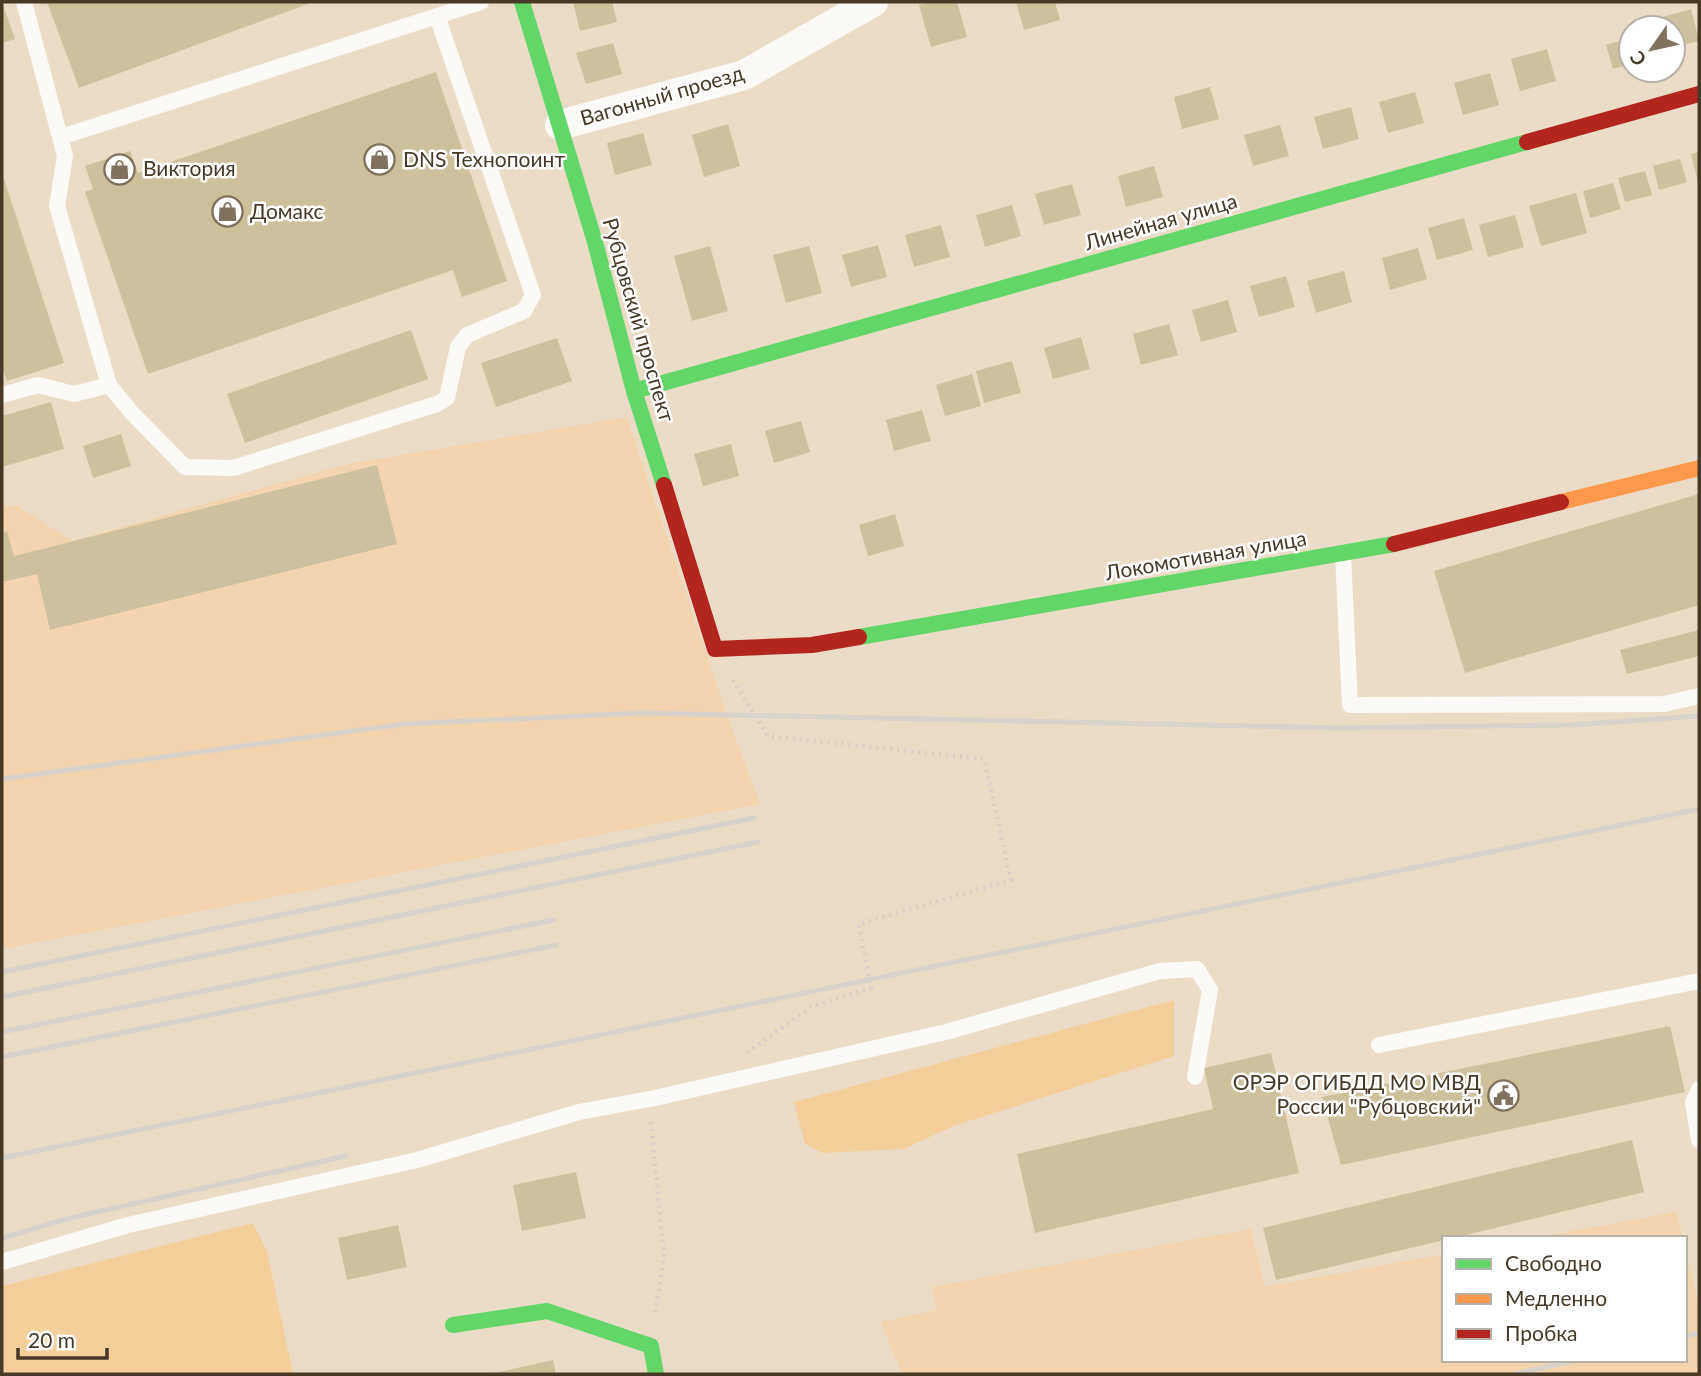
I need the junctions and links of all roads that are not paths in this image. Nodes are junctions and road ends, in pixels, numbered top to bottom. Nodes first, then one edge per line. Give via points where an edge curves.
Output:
1 (24, 2) edge
2 (481, 2) edge
3 (522, 2) edge
4 (873, 2) edge
5 (437, 16) junction
6 (1699, 94) edge
7 (560, 125) junction
8 (61, 137) junction
9 (109, 385) junction
10 (634, 391) junction
11 (2, 395) edge
12 (1699, 468) edge
13 (1343, 554) junction
14 (715, 649) joint
15 (1699, 696) edge
16 (1699, 981) edge
17 (1379, 1045) dead end
18 (1195, 1077) dead end
19 (1699, 1089) edge
20 (1699, 1140) edge
21 (2, 1262) edge
22 (453, 1325) dead end
23 (656, 1374) edge

1 - 8 lane
2 - 5 lane
3 - 7 street, Рубцовский проспект
4 - 7 street, Вагонный проезд via 744,75
5 - 8 lane
5 - 9 lane via 533,295 524,311 467,335 458,347 447,398 233,468 185,467
6 - 10 street, Линейная улица
7 - 10 street, Рубцовский проспект
8 - 9 lane via 65,156 57,206
9 - 11 lane via 74,394 38,385
10 - 14 street, Рубцовский проспект
12 - 13 street, Локомотивная улица
13 - 14 street, Локомотивная улица via 812,645
13 - 15 lane via 1350,705 1664,704
16 - 17 lane
18 - 21 lane via 1210,989 1197,969 1160,971 946,1032 579,1112 417,1160 128,1225
19 - 20 lane via 1693,1102
22 - 23 street via 547,1311 651,1346

